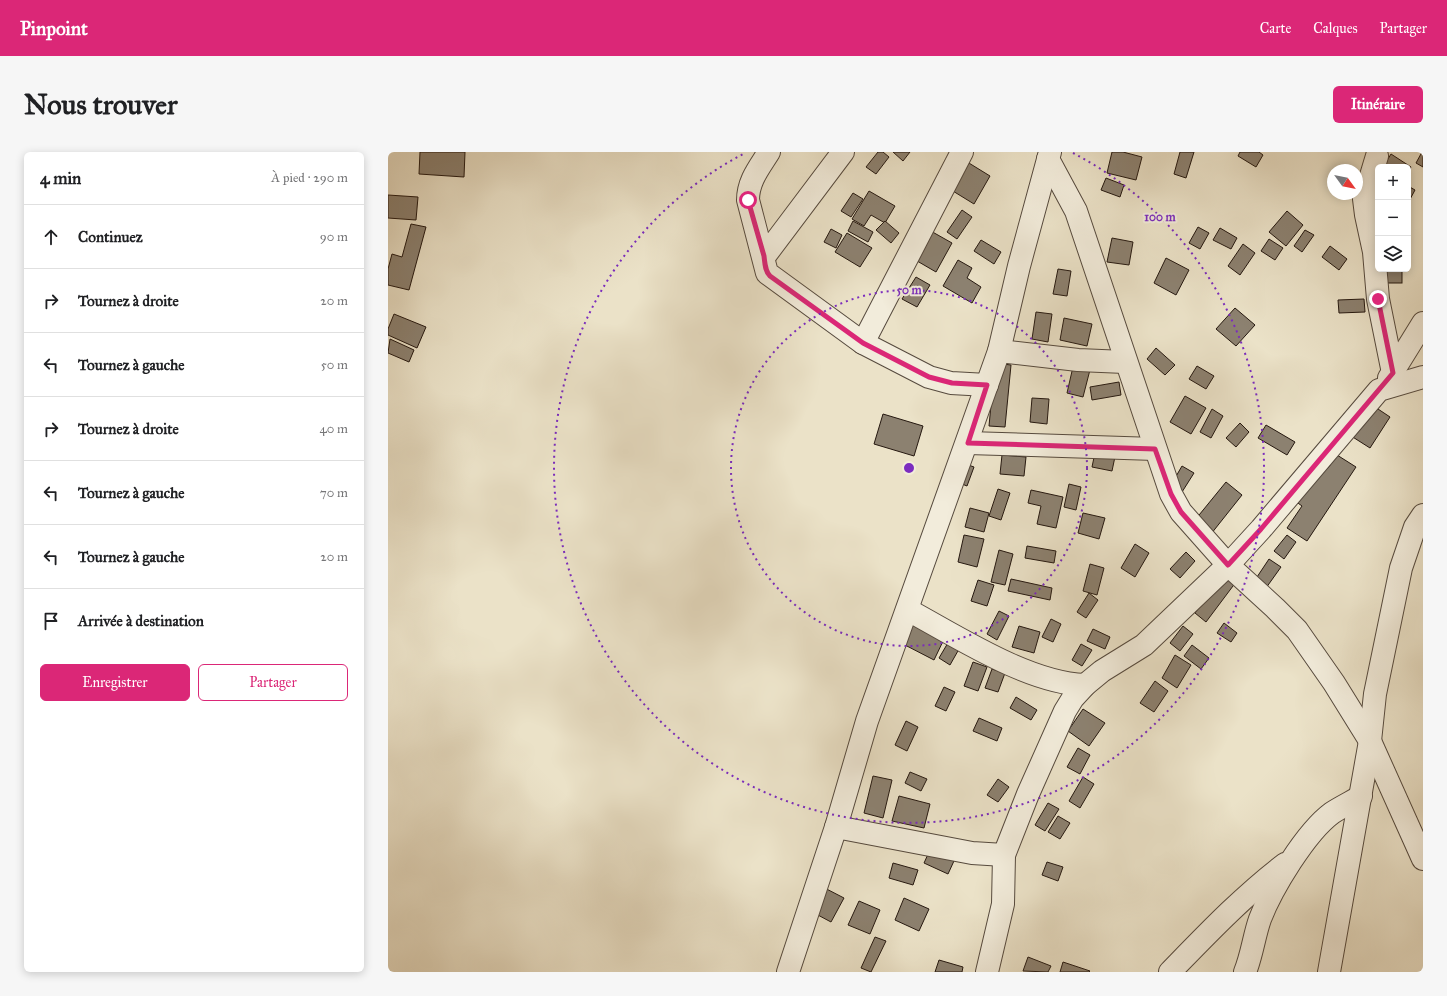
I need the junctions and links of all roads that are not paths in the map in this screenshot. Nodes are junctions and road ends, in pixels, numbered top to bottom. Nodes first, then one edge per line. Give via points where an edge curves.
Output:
1 (769, 152) edge
2 (843, 152) edge
3 (962, 152) edge
4 (1376, 153) edge
5 (1049, 156) edge
6 (764, 256) junction
7 (1423, 322) edge
8 (863, 343) junction
9 (999, 351) junction
10 (1125, 362) junction
11 (1393, 373) junction
12 (1423, 377) edge
13 (987, 385) junction
14 (1379, 390) junction
15 (968, 443) junction
16 (1155, 449) junction
17 (1423, 515) edge
18 (1228, 565) junction
19 (908, 610) junction
20 (1085, 685) junction
21 (1370, 741) junction
22 (1361, 796) junction
23 (836, 827) junction
24 (1004, 855) junction
25 (1295, 856) junction
26 (1423, 859) edge
27 (788, 972) edge
28 (988, 972) edge
29 (1170, 972) edge
30 (1245, 972) edge
31 (1329, 972) edge

1 - 6 street via 754,175 748,192
2 - 6 street
3 - 8 street
4 - 11 street via 1364,199 1374,252 1378,299
5 - 9 street
5 - 10 street via 1076,211
6 - 8 street via 767,273 770,276
7 - 11 street
8 - 13 street via 929,377 952,383
9 - 10 street via 1078,360
9 - 13 street
10 - 16 street
11 - 14 street
12 - 14 street
13 - 15 street
14 - 18 street
15 - 16 street
15 - 19 street
16 - 18 street via 1171,494 1181,512
17 - 21 street via 1415,527 1401,568 1375,694
18 - 20 street via 1144,645 1102,671
18 - 21 street via 1297,630
19 - 20 street via 995,657 1040,676 1073,685
19 - 23 street via 867,721
20 - 24 street via 1065,711
21 - 22 street
21 - 26 street
22 - 25 street via 1314,829
22 - 31 street
23 - 24 street via 972,853
23 - 27 street
24 - 28 street via 1003,904
25 - 29 street via 1258,884
25 - 30 street via 1271,896 1261,919

